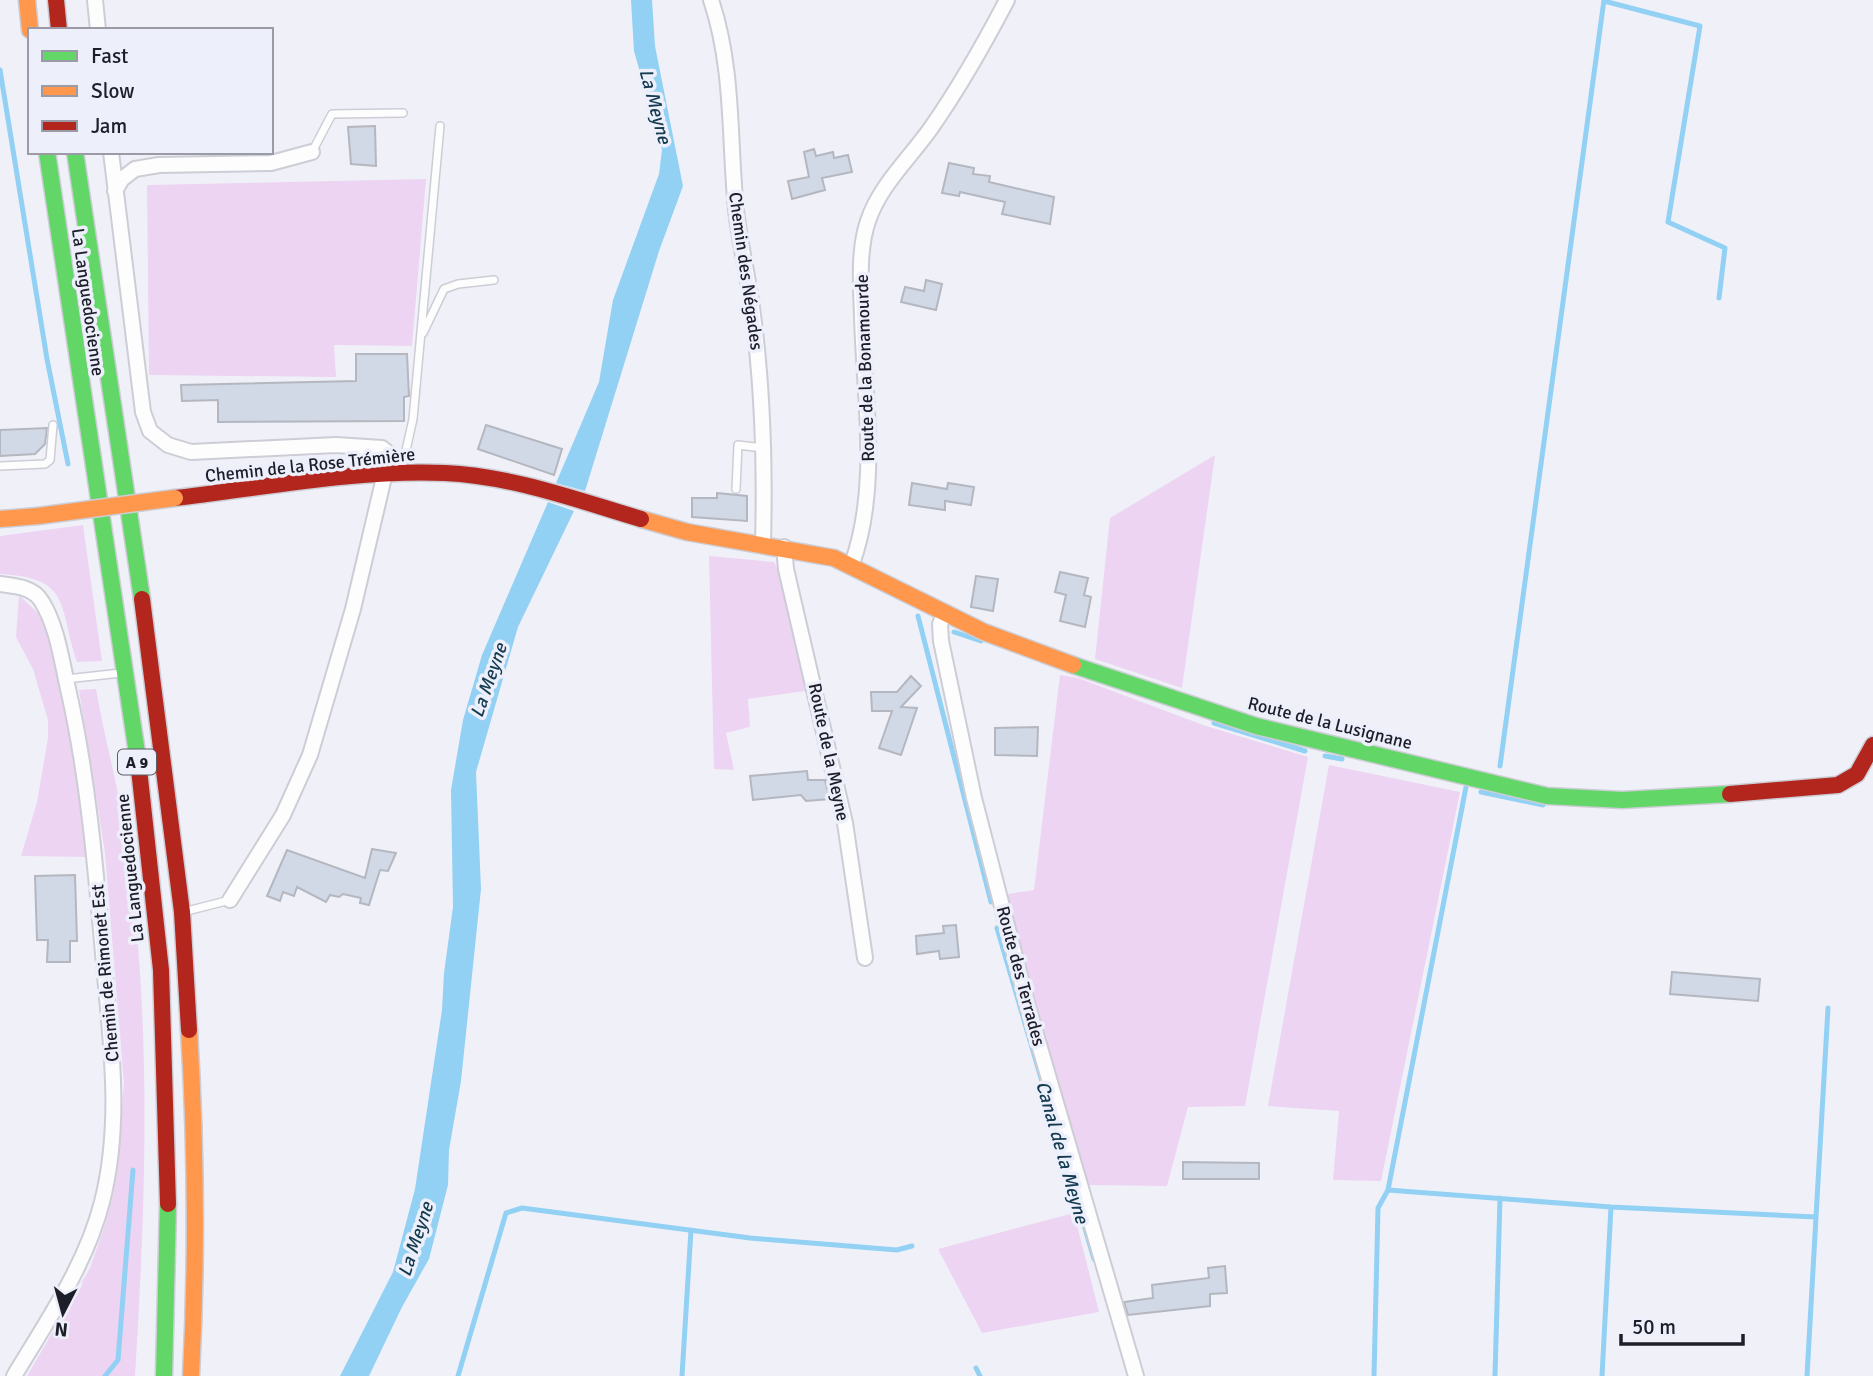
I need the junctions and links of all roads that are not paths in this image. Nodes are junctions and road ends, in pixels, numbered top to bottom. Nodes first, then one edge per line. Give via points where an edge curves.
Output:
1 (27, 0) edge
2 (56, 0) edge
3 (95, 0) edge
4 (711, 0) edge
5 (1007, 0) edge
6 (30, 28) edge
7 (59, 28) edge
8 (98, 28) edge
9 (403, 113) dead end
10 (440, 125) dead end
11 (312, 152) joint
12 (47, 154) edge
13 (75, 154) edge
14 (111, 154) edge
15 (115, 191) junction
16 (494, 280) dead end
17 (421, 337) junction
18 (53, 425) dead end
19 (763, 448) junction
20 (0, 466) edge
21 (393, 473) junction
22 (736, 489) dead end
23 (0, 519) edge
24 (763, 544) junction
25 (784, 547) junction
26 (852, 564) junction
27 (0, 584) edge
28 (945, 612) junction
29 (124, 672) junction
30 (66, 679) junction
31 (1873, 745) edge
32 (230, 900) joint
33 (182, 912) junction
34 (865, 958) dead end
35 (14, 1376) edge
36 (164, 1376) edge
37 (191, 1376) edge
38 (1136, 1376) edge

1 - 6 main road
2 - 7 main road
3 - 8 street
4 - 19 street, Chemin des Négades via 728,75 732,168 761,380
5 - 26 street, Route de la Bonamourde via 980,51 894,174 868,220 861,286 868,500
9 - 11 lane via 332,114
10 - 17 lane
11 - 15 street via 271,163 135,169
12 - 29 main road, La Languedocienne / A 9
13 - 33 main road, La Languedocienne / A 9 via 154,682
14 - 15 street
15 - 21 street via 143,412 150,431 168,445 191,452 336,445 382,448 392,456
16 - 17 lane via 444,289
17 - 21 lane via 413,419
18 - 20 lane via 50,460 45,464
19 - 22 lane via 738,445
19 - 24 street, Chemin des Négades
21 - 23 main road, Chemin de la Rose Trémière, bridge
21 - 24 main road, Chemin de la Rose Trémière via 479,476 548,490 687,532
21 - 32 street via 310,755 283,816
24 - 25 main road, Chemin de la Rose Trémière
25 - 26 main road, Route de la Lusignane
25 - 34 street, Route de la Meyne via 845,823
26 - 28 main road, Route de la Lusignane
27 - 30 street, Chemin de Rimonet Est via 25,588 41,600
28 - 31 main road, Route de la Lusignane via 1039,653 1256,726 1547,796 1622,800 1828,788 1856,776
28 - 38 street, Route des Terrades via 941,641 974,797 1028,1007
29 - 30 lane
29 - 36 main road, La Languedocienne / A 9 via 156,914 164,1042 170,1152
30 - 35 street, Chemin de Rimonet Est via 91,809 114,1081 111,1150 102,1203 77,1270
32 - 33 lane
33 - 37 main road, La Languedocienne / A 9 via 196,1149

